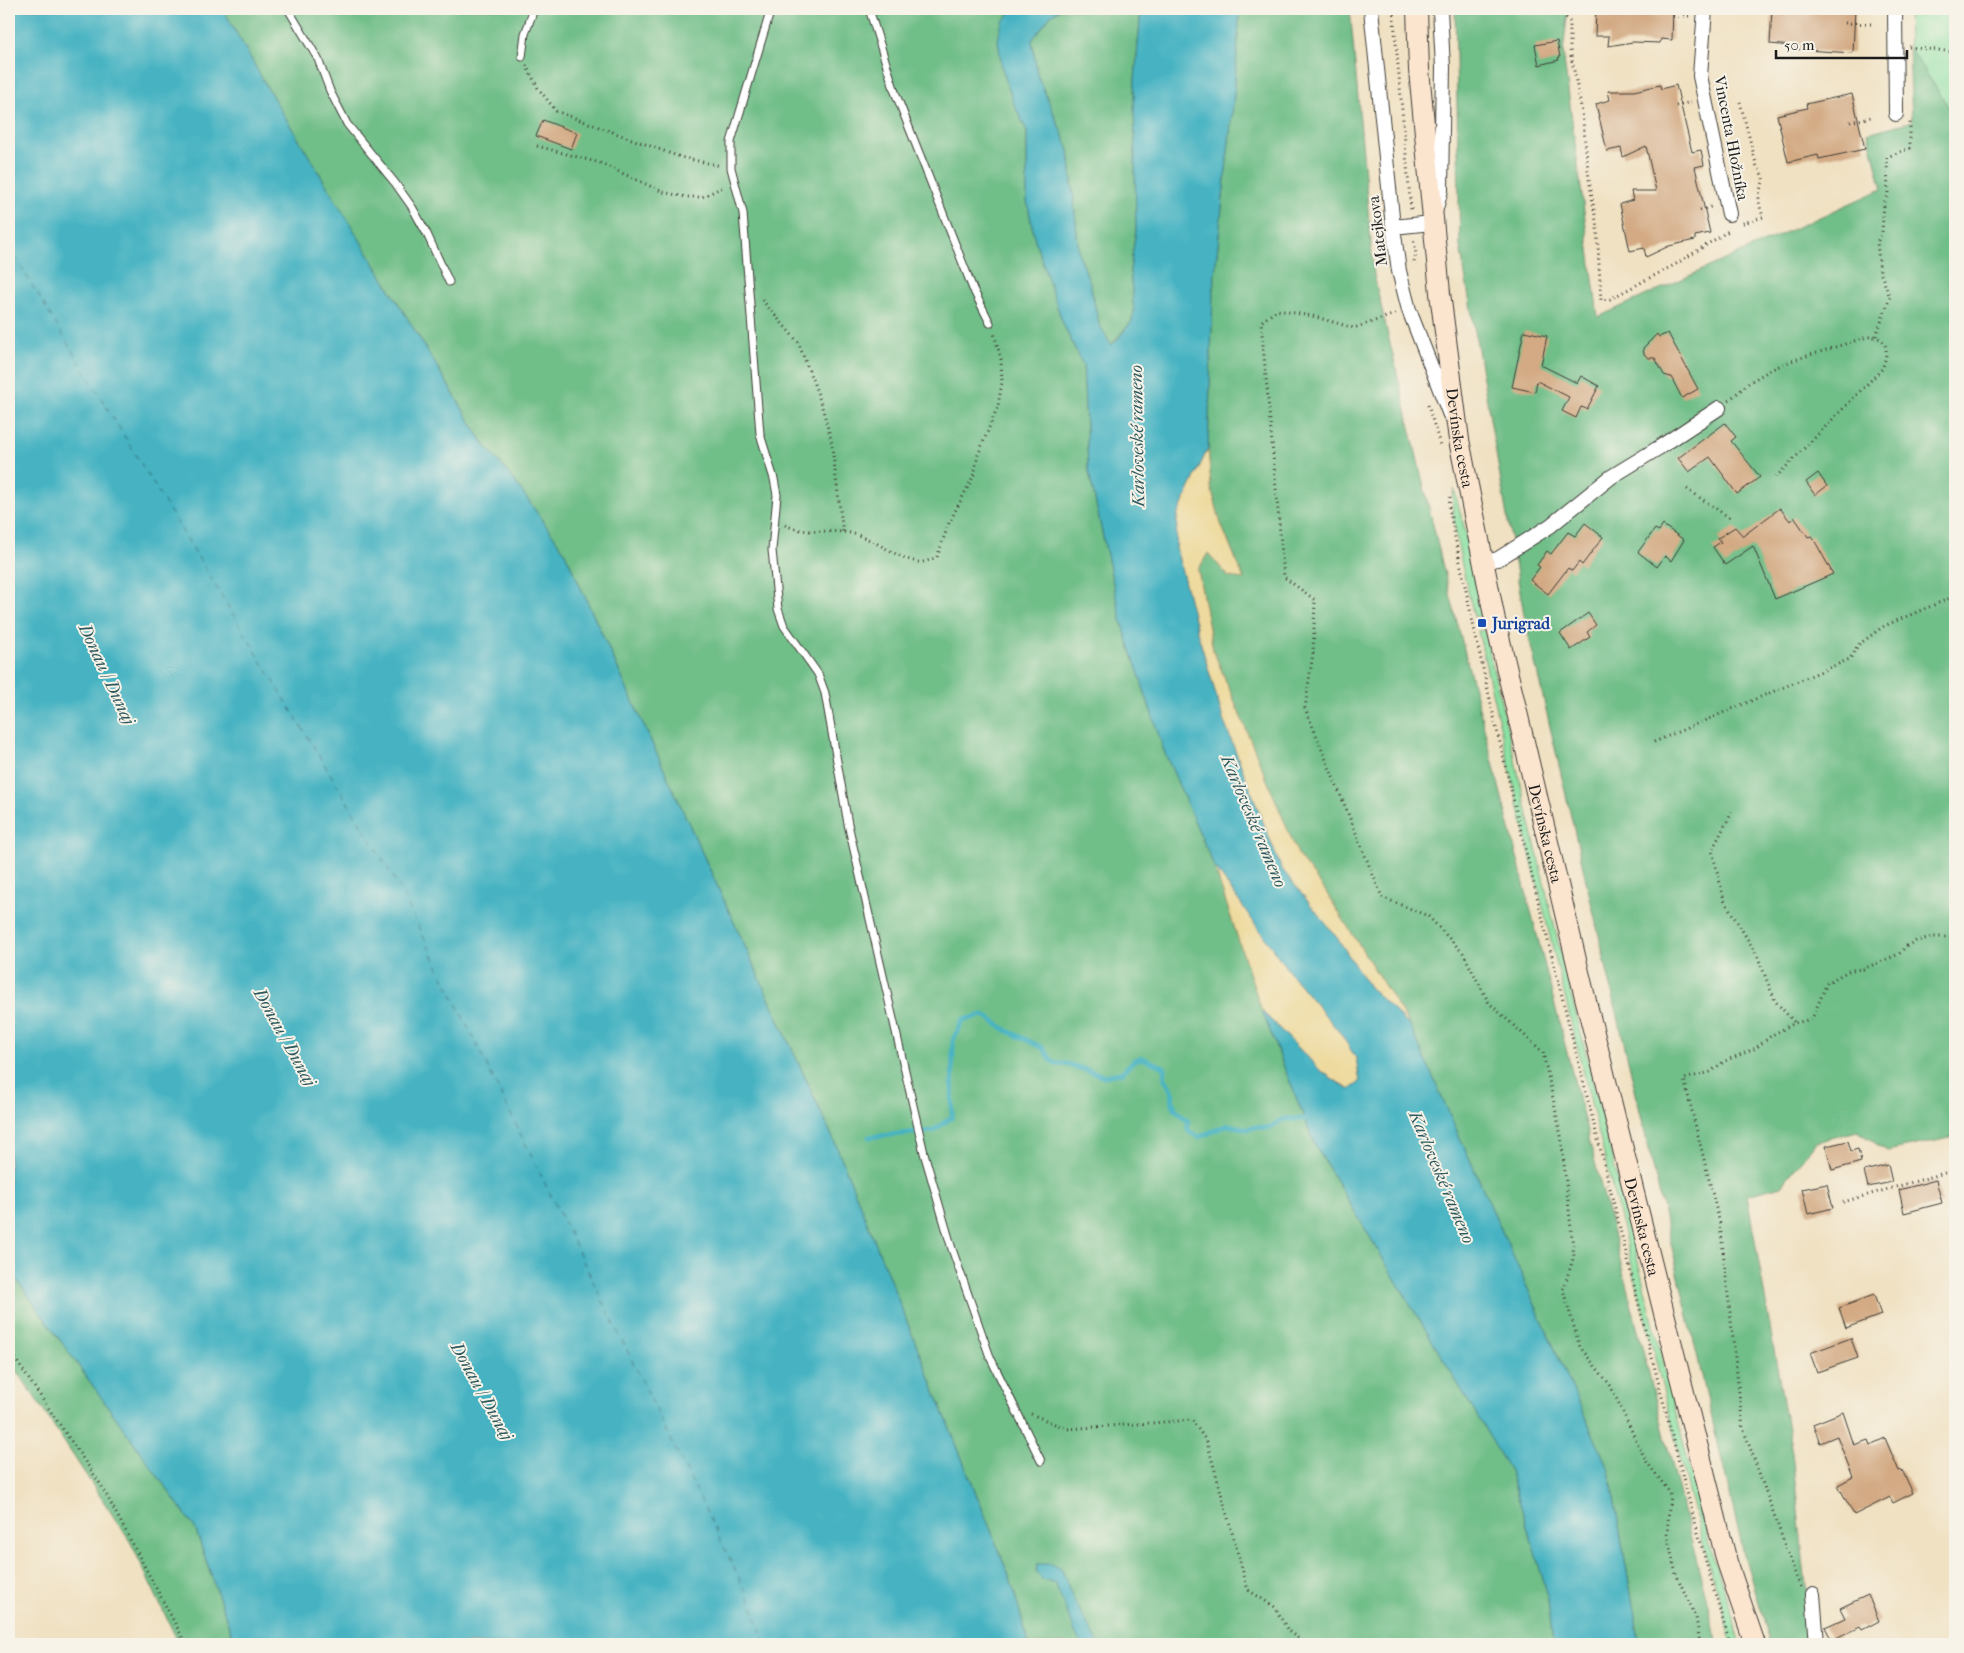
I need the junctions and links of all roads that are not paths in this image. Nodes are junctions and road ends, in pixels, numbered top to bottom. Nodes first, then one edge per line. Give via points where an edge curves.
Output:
1 (288, 9) edge
2 (534, 9) edge
3 (771, 9) edge
4 (869, 9) edge
5 (1371, 9) edge
6 (1417, 9) edge
7 (1440, 9) edge
8 (1705, 9) edge
9 (1895, 9) edge
10 (522, 57) road end
11 (1903, 112) road end
12 (1729, 214) dead end
13 (1432, 223) junction
14 (1393, 228) junction
15 (449, 282) dead end
16 (990, 323) road end
17 (1719, 408) road end
18 (1459, 440) junction
19 (1483, 562) junction
20 (1042, 1461) dead end
21 (1813, 1594) road end
22 (1754, 1644) edge
23 (1817, 1644) edge

1 - 15 lane via 318,59 347,124 412,207
2 - 10 lane via 525,34
3 - 20 lane via 731,142 731,168 742,213 760,434 777,495 772,550 778,609 784,626 818,674 826,693 848,824 914,1115 952,1249 990,1357
4 - 16 lane via 894,92 972,290
5 - 14 street, Matejkova
6 - 13 street, Devínska cesta
7 - 13 street via 1443,68 1441,190
8 - 12 street, Vincenta Hložníka via 1700,76
9 - 11 street via 1895,46
13 - 14 street
13 - 18 street, Devínska cesta
14 - 18 street, Matejkova via 1409,310
17 - 19 street via 1612,477 1550,526 1498,559
18 - 19 street, Devínska cesta
19 - 22 street, Devínska cesta via 1583,989 1678,1369 1727,1562
21 - 23 street

